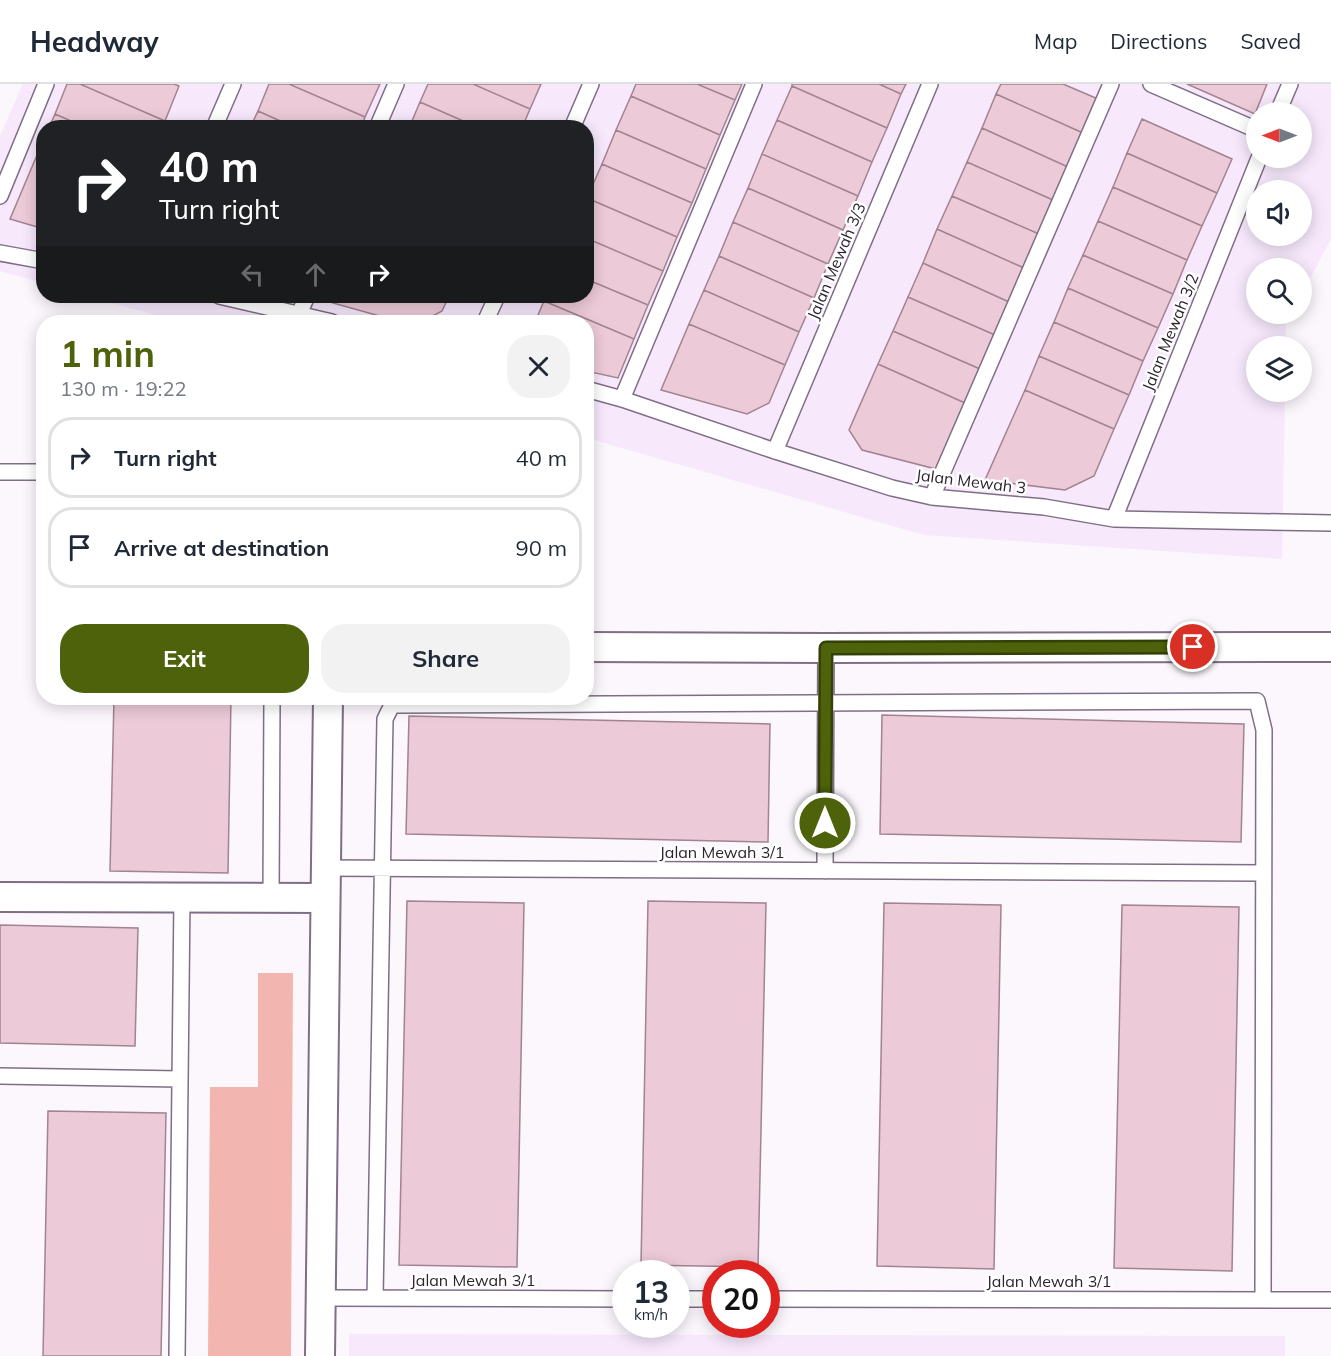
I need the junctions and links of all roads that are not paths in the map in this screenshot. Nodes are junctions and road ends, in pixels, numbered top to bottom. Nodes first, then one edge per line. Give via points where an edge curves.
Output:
1 (46, 84) edge
2 (233, 84) edge
3 (396, 84) edge
4 (591, 84) edge
5 (754, 84) edge
6 (930, 84) edge
7 (1111, 84) edge
8 (1151, 84) edge
9 (1290, 84) edge
10 (1282, 102) edge
11 (217, 120) edge
12 (381, 120) edge
13 (575, 120) edge
14 (1246, 125) edge
15 (1255, 168) edge
16 (0, 196) edge
17 (0, 253) edge
18 (36, 260) edge
19 (250, 303) edge
20 (304, 303) edge
21 (299, 314) junction
22 (303, 315) edge
23 (594, 391) edge
24 (622, 399) junction
25 (775, 452) junction
26 (0, 472) edge
27 (36, 472) edge
28 (933, 497) junction
29 (1114, 519) junction
30 (1331, 523) edge
31 (594, 647) edge
32 (1331, 647) edge
33 (826, 648) junction
34 (826, 703) junction
35 (594, 704) edge
36 (272, 705) edge
37 (328, 705) edge
38 (392, 705) edge
39 (325, 868) junction
40 (382, 868) junction
41 (825, 871) junction
42 (1263, 873) junction
43 (0, 897) edge
44 (182, 898) junction
45 (271, 898) junction
46 (325, 898) junction
47 (0, 1076) edge
48 (180, 1079) junction
49 (320, 1298) junction
50 (375, 1298) junction
51 (612, 1299) edge
52 (780, 1299) edge
53 (1263, 1300) junction
54 (1331, 1300) edge
55 (177, 1356) edge
56 (320, 1356) edge

1 - 16 lane
2 - 11 lane
3 - 12 lane
4 - 13 lane
5 - 24 lane
6 - 25 lane, Jalan Mewah 3/3
7 - 28 lane
8 - 14 lane
9 - 10 lane
15 - 29 lane, Jalan Mewah 3/2
17 - 18 lane
19 - 21 lane
20 - 21 lane
21 - 22 lane
23 - 24 lane, Jalan Mewah 3
24 - 25 lane, Jalan Mewah 3
25 - 28 lane, Jalan Mewah 3
26 - 27 lane
28 - 29 lane, Jalan Mewah 3 via 1044,507
29 - 30 lane, Jalan Mewah 3
31 - 33 street
32 - 33 street
33 - 34 lane
34 - 35 lane
34 - 41 lane
34 - 42 lane via 1257,701 1263,730
36 - 45 lane
37 - 39 street
38 - 40 lane via 385,719
39 - 40 lane, Jalan Mewah 3/1
39 - 46 street
40 - 41 lane, Jalan Mewah 3/1
40 - 50 lane
41 - 42 lane, Jalan Mewah 3/1
42 - 53 lane
43 - 44 street
44 - 45 street
44 - 48 lane
45 - 46 street
46 - 49 street
47 - 48 lane
48 - 55 lane
49 - 50 lane, Jalan Mewah 3/1
49 - 56 street
50 - 51 lane, Jalan Mewah 3/1
52 - 53 lane, Jalan Mewah 3/1
53 - 54 lane, Jalan Mewah 3/1

